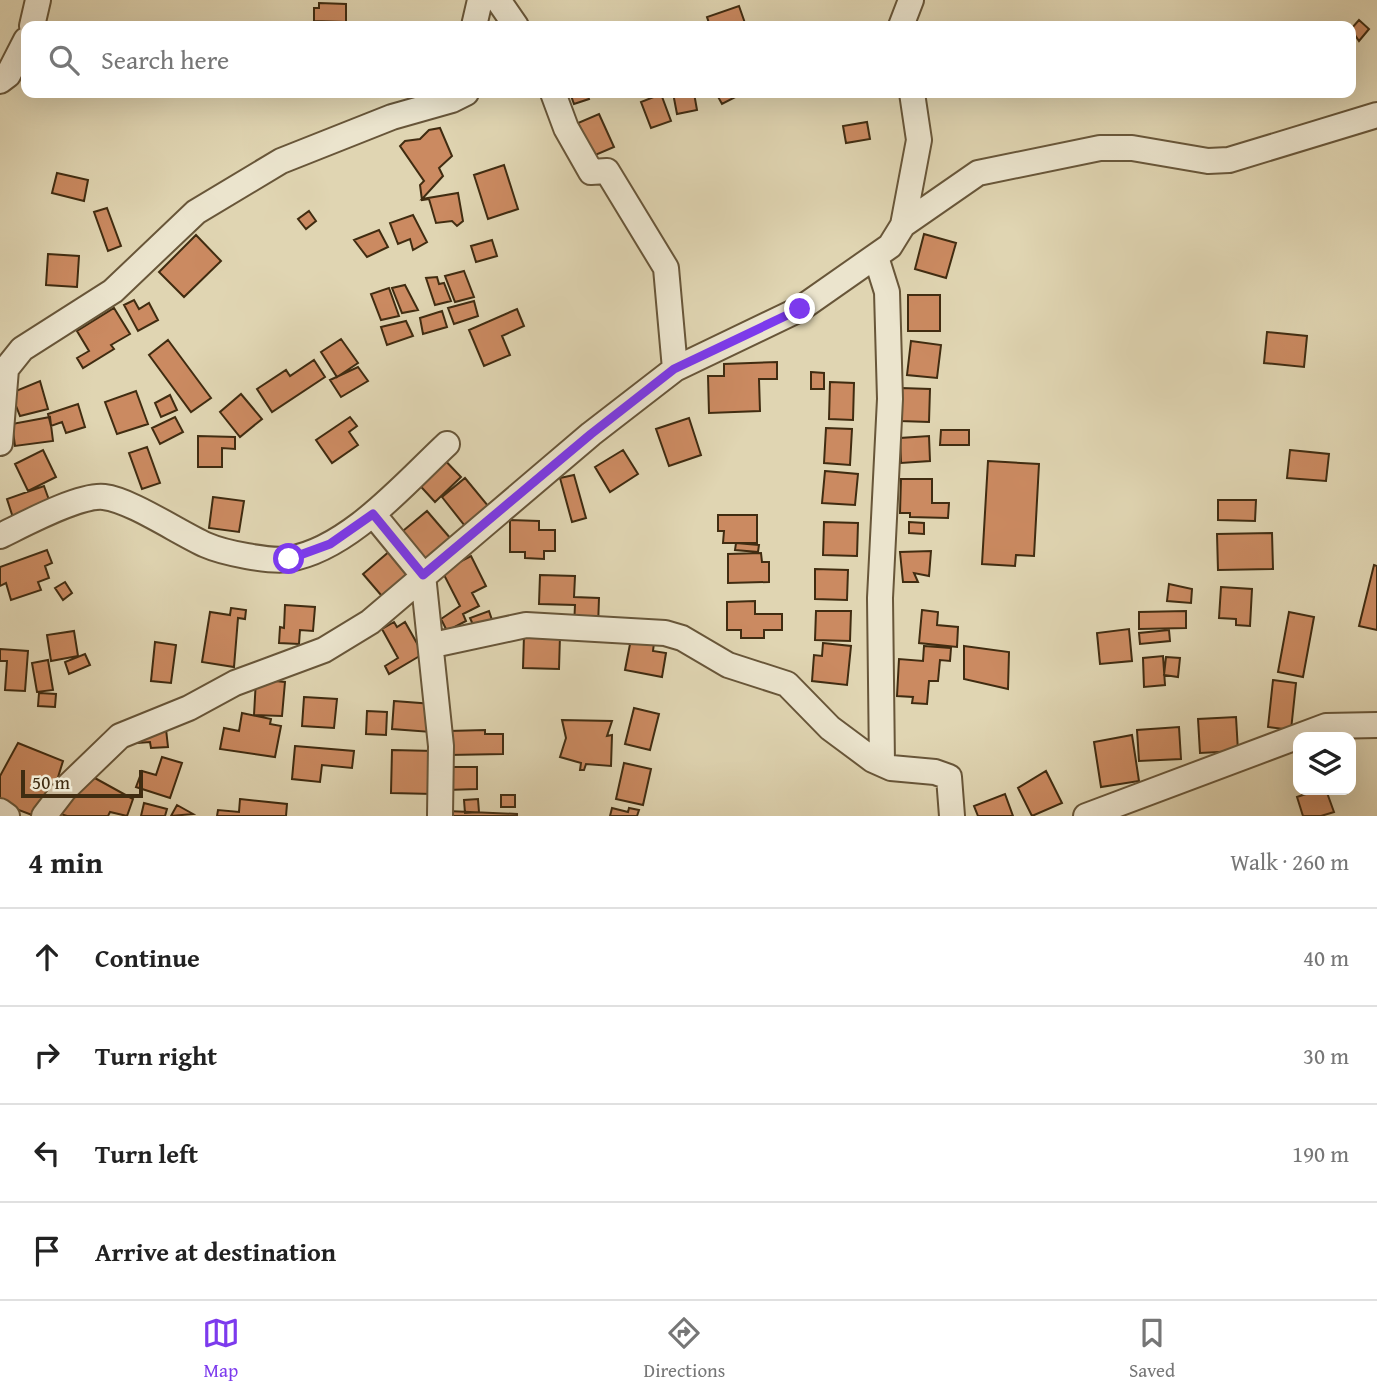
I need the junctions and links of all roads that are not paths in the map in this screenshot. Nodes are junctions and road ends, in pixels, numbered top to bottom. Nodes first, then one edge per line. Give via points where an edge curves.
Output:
1 (38, 0) edge
2 (480, 0) edge
3 (498, 0) edge
4 (911, 0) edge
5 (33, 21) edge
6 (475, 21) edge
7 (513, 21) edge
8 (903, 21) edge
9 (21, 50) edge
10 (0, 81) edge
11 (449, 98) edge
12 (555, 98) edge
13 (913, 98) edge
14 (1377, 116) edge
15 (903, 225) junction
16 (876, 257) junction
17 (674, 369) junction
18 (0, 443) edge
19 (447, 444) dead end
20 (373, 514) junction
21 (0, 536) edge
22 (423, 575) junction
23 (433, 645) junction
24 (1377, 725) edge
25 (882, 764) junction
26 (0, 811) edge
27 (7, 816) edge
28 (44, 816) edge
29 (440, 816) edge
30 (952, 816) edge
31 (1086, 816) edge

1 - 5 street
2 - 6 street
3 - 7 street
4 - 8 street
9 - 10 street
11 - 18 street via 281,161 196,212 113,292 22,349 6,369
12 - 17 street via 591,172 607,171 666,268
13 - 15 street via 919,140
14 - 15 street via 1228,160 1100,148 978,173
15 - 16 street via 890,246
16 - 17 street via 800,309
16 - 25 street via 887,292 890,399 880,598
17 - 22 street
19 - 20 street
20 - 21 street via 330,544 289,559 247,556 208,546 104,497 63,507
20 - 22 street
22 - 23 street
22 - 28 street via 370,622 324,650 235,683 120,736
23 - 25 street via 526,625 665,633 728,665 787,684 830,728
23 - 29 street via 441,746
24 - 31 street via 1326,726
25 - 30 street via 949,777
26 - 27 street

